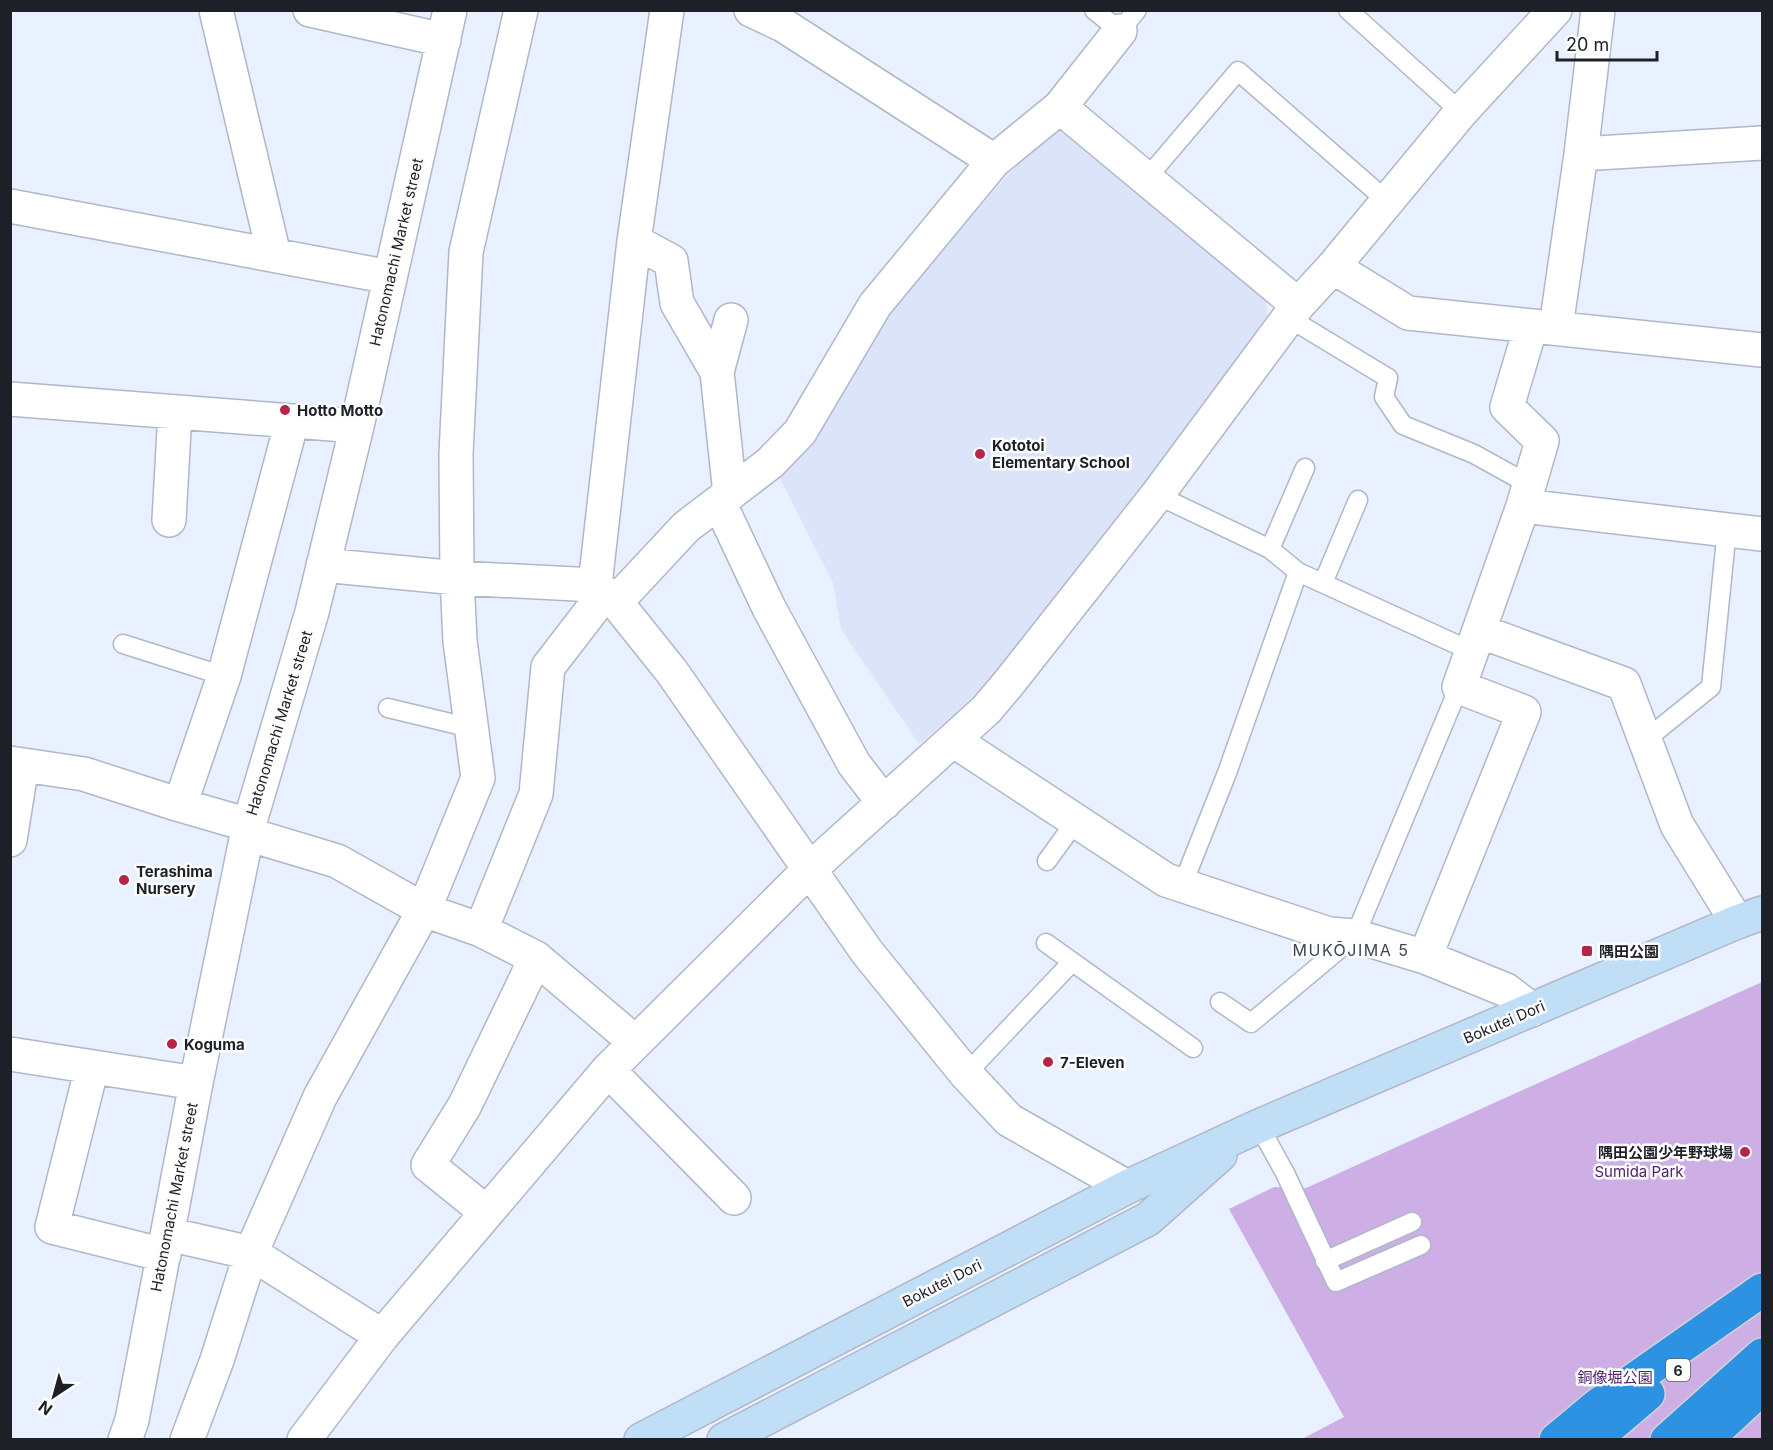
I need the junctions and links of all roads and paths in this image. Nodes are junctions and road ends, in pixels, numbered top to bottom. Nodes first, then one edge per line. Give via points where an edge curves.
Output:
1 (310, 10) edge
2 (521, 10) edge
3 (667, 10) edge
4 (751, 10) edge
5 (1094, 10) edge
6 (1348, 10) edge
7 (1598, 10) edge
8 (1550, 12) edge
9 (224, 13) edge
10 (1128, 21) edge
11 (447, 25) edge
12 (1060, 107) junction
13 (1461, 112) junction
14 (1762, 143) edge
15 (1581, 154) junction
16 (994, 162) junction
17 (1146, 179) junction
18 (1387, 201) junction
19 (10, 206) edge
20 (633, 241) junction
21 (274, 255) junction
22 (1333, 267) junction
23 (390, 277) junction
24 (1293, 311) junction
25 (731, 320) dead end
26 (1543, 327) junction
27 (1762, 350) edge
28 (717, 372) junction
29 (10, 399) edge
30 (175, 412) junction
31 (292, 421) junction
32 (357, 426) junction
33 (1305, 468) dead end
34 (1157, 495) junction
35 (1526, 495) junction
36 (724, 498) junction
37 (1358, 500) dead end
38 (169, 520) dead end
39 (1727, 529) junction
40 (1762, 534) edge
41 (1270, 549) junction
42 (323, 565) junction
43 (1298, 572) junction
44 (457, 578) junction
45 (1323, 583) junction
46 (605, 593) junction
47 (1475, 641) junction
48 (123, 644) dead end
49 (224, 676) junction
50 (1459, 687) junction
51 (388, 708) dead end
52 (471, 728) junction
53 (953, 740) junction
54 (1644, 741) junction
55 (16, 764) edge
56 (884, 803) junction
57 (180, 805) junction
58 (1076, 821) junction
59 (248, 829) junction
60 (10, 840) edge
61 (1047, 861) dead end
62 (810, 869) junction
63 (1182, 886) junction
64 (424, 910) junction
65 (1750, 918) edge
66 (480, 930) junction
67 (1355, 936) junction
68 (1046, 943) dead end
69 (1425, 957) junction
70 (536, 958) junction
71 (1072, 962) junction
72 (1220, 1002) dead end
73 (1532, 1010) junction
74 (635, 1042) junction
75 (1193, 1048) dead end
76 (10, 1054) edge
77 (92, 1067) junction
78 (608, 1070) junction
79 (966, 1074) junction
80 (196, 1083) junction
81 (1253, 1129) junction
82 (1126, 1187) junction
83 (734, 1198) dead end
84 (486, 1212) junction
85 (1412, 1222) dead end
86 (166, 1245) junction
87 (1421, 1245) dead end
88 (251, 1253) junction
89 (1325, 1261) junction
90 (1762, 1290) edge
91 (1762, 1301) edge
92 (382, 1336) junction
93 (1762, 1355) edge
94 (1762, 1388) edge
95 (125, 1440) edge
96 (188, 1440) edge
97 (304, 1440) edge
98 (641, 1440) edge
99 (724, 1440) edge
100 (1556, 1440) edge
101 (1594, 1440) edge
102 (1667, 1440) edge
103 (1706, 1440) edge

1 - 11 street
2 - 44 street via 466,252 456,454
3 - 20 street
4 - 16 street via 783,25
5 - 10 lane
6 - 13 lane
7 - 15 street
8 - 13 street
9 - 21 street
10 - 12 street
11 - 23 street, Hatonomachi Market street
12 - 16 street
12 - 17 street
13 - 18 street
14 - 15 street
15 - 26 street
16 - 36 street via 875,304 800,432 770,463
17 - 18 lane via 1238,70
17 - 24 street
18 - 22 street
19 - 21 street
20 - 28 street via 671,261 677,303
20 - 46 street
21 - 23 street
22 - 24 street
22 - 26 street via 1408,313
23 - 32 street, Hatonomachi Market street
24 - 34 street
24 - 35 lane via 1388,378 1384,397 1403,425 1474,454
25 - 28 street
26 - 27 street
26 - 35 street via 1507,407 1542,441
28 - 36 street
29 - 30 street
30 - 31 street
30 - 38 street
31 - 32 street
31 - 49 street
32 - 42 street, Hatonomachi Market street
33 - 41 lane
34 - 41 lane
34 - 53 street via 1008,684
35 - 39 street
35 - 47 street
36 - 46 street
36 - 56 street via 769,608 854,764
37 - 45 lane
39 - 40 street
39 - 54 lane via 1711,687
41 - 43 lane
42 - 44 street
42 - 59 street, Hatonomachi Market street
43 - 45 lane
43 - 63 lane via 1227,773
44 - 46 street
44 - 52 street
45 - 47 lane
46 - 62 street via 672,672
46 - 66 street via 548,668 536,794
47 - 50 street
47 - 54 street via 1623,684
48 - 49 lane
49 - 57 street
50 - 67 lane
50 - 69 street via 1524,712
51 - 52 lane
52 - 64 street via 478,778
53 - 56 street
53 - 58 street
54 - 65 street via 1677,825
55 - 57 street via 84,774
55 - 60 street
56 - 62 street
57 - 59 street
58 - 61 lane
58 - 63 street via 1166,880
59 - 64 street via 337,861
59 - 80 street, Hatonomachi Market street
62 - 74 street
62 - 79 street via 867,952
63 - 67 street via 1329,934
64 - 66 street
64 - 88 street via 320,1097
65 - 73 main road, Bokutei Dori
66 - 70 street
67 - 69 street
67 - 72 lane via 1251,1023
68 - 71 lane
69 - 73 street via 1506,990
70 - 74 street
70 - 84 street via 465,1106 428,1165
71 - 75 lane
71 - 79 lane
73 - 81 main road, Bokutei Dori
74 - 78 street
76 - 77 street
77 - 80 street
77 - 86 street via 52,1227
78 - 83 street
78 - 84 street
79 - 82 street via 1009,1120
80 - 86 street, Hatonomachi Market street
81 - 82 main road, Bokutei Dori
81 - 89 lane via 1285,1173
81 - 99 main road, Bokutei Dori via 1148,1219
82 - 98 main road, Bokutei Dori
84 - 92 street
85 - 89 lane
86 - 88 street
86 - 95 street, Hatonomachi Market street
87 - 89 lane via 1336,1282
88 - 92 street
88 - 96 street
90 - 100 highway via 1598,1405
91 - 101 highway, 6
92 - 97 street
93 - 102 highway
94 - 103 highway

